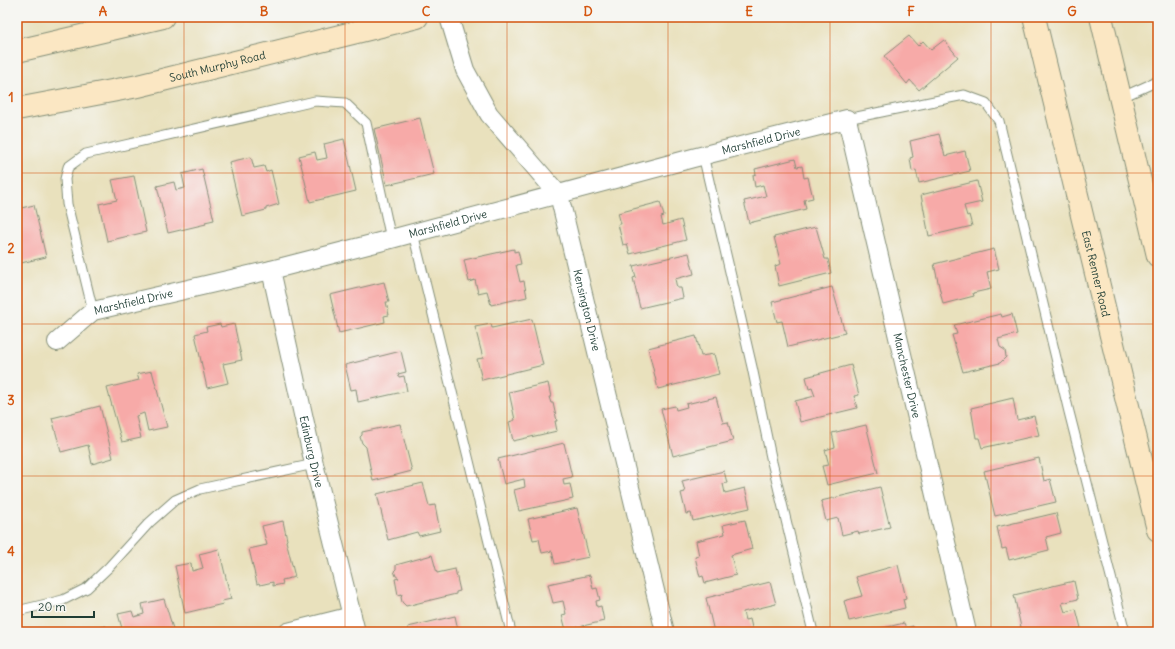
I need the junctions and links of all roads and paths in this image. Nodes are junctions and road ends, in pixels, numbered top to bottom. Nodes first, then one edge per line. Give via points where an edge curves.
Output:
1 (163, 17) edge
2 (417, 17) edge
3 (449, 17) edge
4 (1034, 17) edge
5 (1101, 17) edge
6 (17, 51) edge
7 (1158, 81) edge
8 (1120, 98) junction
9 (17, 109) edge
10 (847, 119) junction
11 (703, 155) junction
12 (559, 195) junction
13 (413, 233) junction
14 (391, 240) junction
15 (1158, 256) edge
16 (271, 270) junction
17 (92, 311) junction
18 (57, 342) dead end
19 (314, 464) junction
20 (1158, 530) edge
21 (17, 611) edge
22 (354, 624) edge
23 (288, 632) edge
24 (511, 632) edge
25 (665, 632) edge
26 (813, 632) edge
27 (967, 632) edge
28 (1125, 632) edge

1 - 6 main road
2 - 9 main road, South Murphy Road via 138,86
3 - 12 street, Kensington Drive via 465,70 489,114
4 - 20 main road, East Renner Road
5 - 8 main road
7 - 8 lane
8 - 15 main road
10 - 11 street, Marshfield Drive
10 - 27 street, Manchester Drive
10 - 28 lane via 964,95 986,103 999,121
11 - 12 street, Marshfield Drive
11 - 26 lane
12 - 13 street, Marshfield Drive
12 - 25 street, Kensington Drive
13 - 14 street, Marshfield Drive
13 - 24 lane
14 - 16 street, Marshfield Drive
14 - 17 lane via 366,123 345,103 315,101 86,154 68,167 65,179 67,204
16 - 17 street, Marshfield Drive
16 - 19 street, Edinburg Drive
17 - 18 street, Marshfield Drive
19 - 21 lane via 200,489 175,500 148,523 87,588 63,600
19 - 22 street, Edinburg Drive
22 - 23 street

